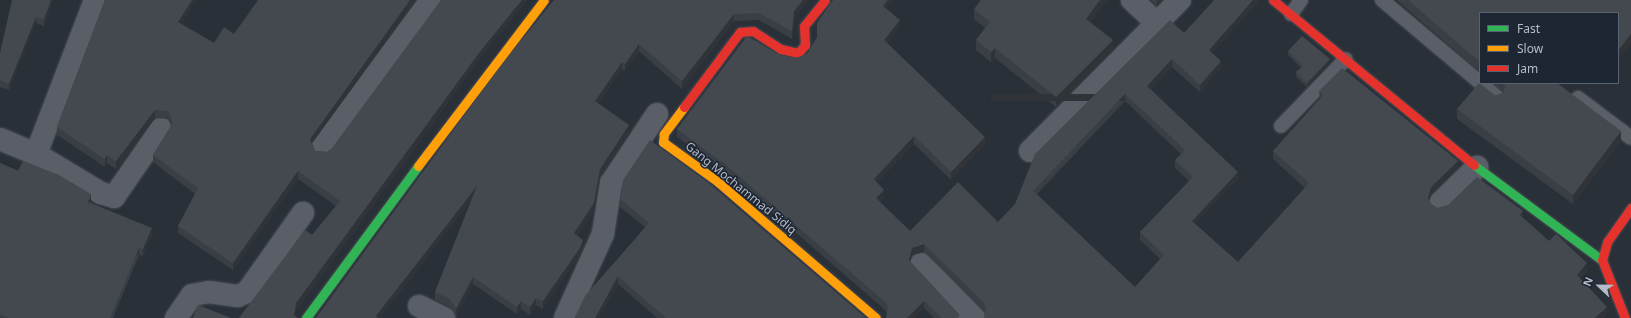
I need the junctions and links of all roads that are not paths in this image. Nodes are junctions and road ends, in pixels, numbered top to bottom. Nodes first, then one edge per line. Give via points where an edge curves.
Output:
1 (95, 0) edge
2 (431, 0) edge
3 (544, 0) edge
4 (825, 0) edge
5 (1132, 0) edge
6 (1180, 0) edge
7 (1273, 0) edge
8 (1301, 0) edge
9 (1382, 0) edge
10 (1291, 14) junction
11 (1157, 23) junction
12 (1346, 59) junction
13 (1479, 82) edge
14 (1482, 84) edge
15 (1497, 97) edge
16 (1578, 98) edge
17 (657, 114) dead end
18 (1281, 126) dead end
19 (161, 129) dead end
20 (1631, 138) edge
21 (0, 139) edge
22 (322, 148) dead end
23 (1030, 151) dead end
24 (36, 154) junction
25 (1477, 167) junction
26 (1440, 202) dead end
27 (1631, 208) edge
28 (303, 213) dead end
29 (1602, 260) junction
30 (921, 264) dead end
31 (419, 306) dead end
32 (176, 318) edge
33 (306, 318) edge
34 (444, 318) edge
35 (565, 318) edge
36 (876, 318) edge
37 (974, 318) edge
38 (1625, 318) edge

1 - 24 street
2 - 22 street
3 - 33 street via 489,68
4 - 36 street, Gang Mochammad Sidiq via 804,26 805,45 798,53 781,49 753,31 740,32 664,134 662,142 718,182
5 - 11 street
6 - 11 street
7 - 10 street
8 - 10 lane
9 - 13 lane
10 - 12 street
11 - 23 street
12 - 18 lane
12 - 25 street
14 - 15 lane
16 - 20 lane
17 - 35 street via 611,183 603,234
19 - 24 street via 114,197 100,193
21 - 24 street
25 - 26 street
25 - 29 street
27 - 29 street via 1607,242
28 - 32 street via 246,292 238,296 209,292 192,295
29 - 38 street
30 - 37 street
31 - 34 street

